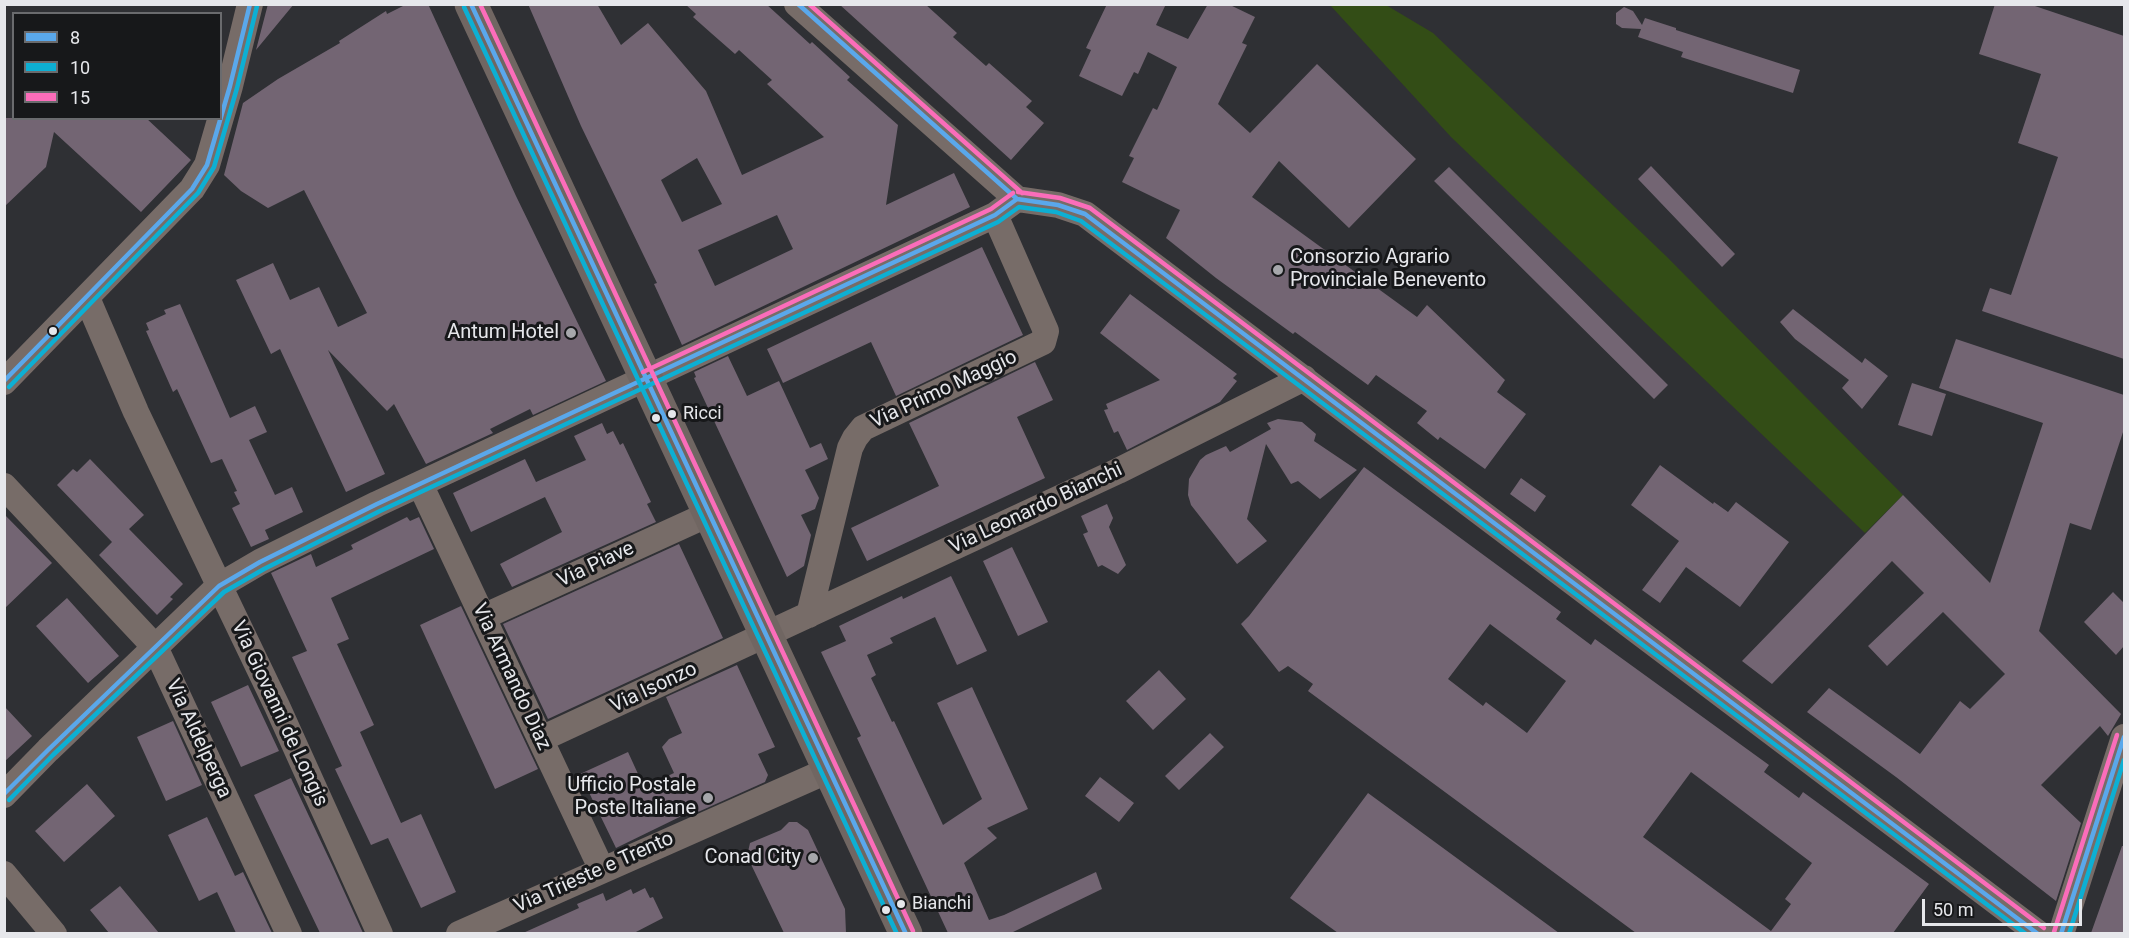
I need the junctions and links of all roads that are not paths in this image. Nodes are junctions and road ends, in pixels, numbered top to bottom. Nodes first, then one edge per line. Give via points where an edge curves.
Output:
1 (250, 4) edge
2 (471, 4) edge
3 (797, 4) edge
4 (222, 113) edge
5 (220, 120) edge
6 (1017, 199) junction
7 (995, 215) junction
8 (87, 298) junction
9 (1304, 378) junction
10 (646, 379) junction
11 (4, 382) edge
12 (420, 484) junction
13 (4, 486) edge
14 (709, 514) junction
15 (219, 586) junction
16 (809, 615) junction
17 (483, 617) junction
18 (766, 636) junction
19 (155, 647) junction
20 (2124, 737) edge
21 (541, 739) junction
22 (829, 770) junction
23 (4, 795) edge
24 (602, 870) junction
25 (4, 874) edge
26 (54, 933) edge
27 (289, 933) edge
28 (380, 933) edge
29 (459, 933) edge
30 (906, 933) edge
31 (2039, 933) edge
32 (2061, 933) edge

1 - 4 street
2 - 10 street
3 - 6 street
5 - 8 street via 207,165 192,189
6 - 7 street
6 - 9 street via 1085,214
7 - 10 street
7 - 16 street, Via Primo Maggio via 1046,331 1043,342 863,428 850,448
8 - 11 street
8 - 15 street, Via Giovanni de Longis
9 - 16 street, Via Leonardo Bianchi via 1118,471
9 - 31 street
10 - 12 street
10 - 14 street
12 - 15 street
12 - 17 street, Via Armando Diaz
13 - 19 street, Via Aldelperga
14 - 17 street, Via Piave
14 - 18 street
15 - 19 street
15 - 28 street, Via Giovanni de Longis
16 - 18 street, Via Leonardo Bianchi
17 - 21 street, Via Armando Diaz
18 - 21 street, Via Isonzo
18 - 22 street
19 - 23 street
19 - 27 street, Via Aldelperga
20 - 32 street
21 - 24 street, Via Armando Diaz
22 - 24 street, Via Trieste e Trento
22 - 30 street
24 - 29 street, Via Trieste e Trento
25 - 26 street

